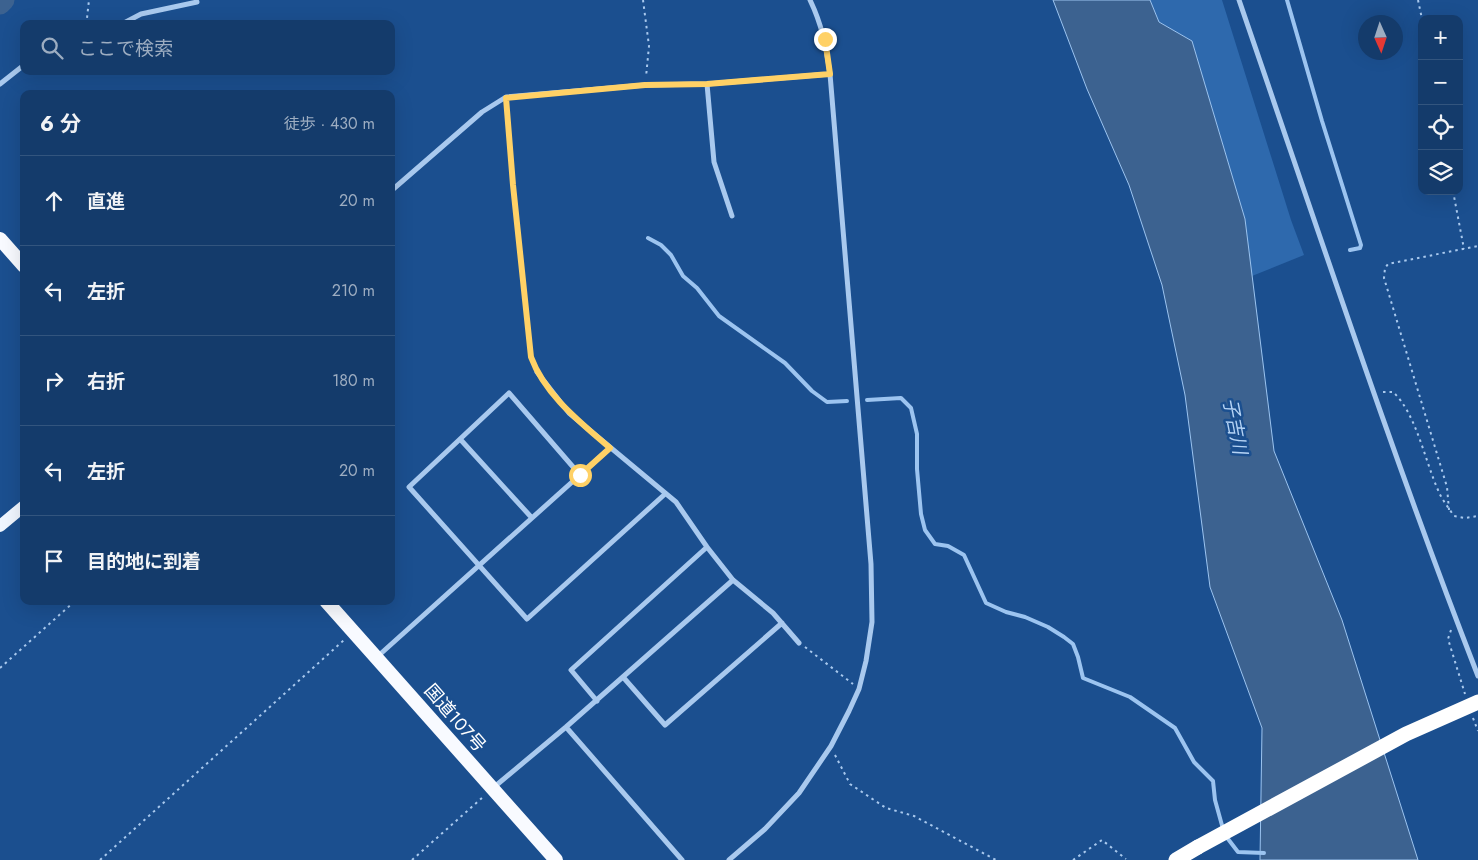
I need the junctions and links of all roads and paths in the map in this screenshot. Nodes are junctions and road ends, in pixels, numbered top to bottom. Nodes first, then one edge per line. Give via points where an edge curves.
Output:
1 (89, 0) edge
2 (644, 0) edge
3 (810, 0) edge
4 (1239, 0) edge
5 (1418, 0) edge
6 (198, 2) dead end
7 (1421, 15) edge
8 (87, 20) edge
9 (130, 20) edge
10 (20, 68) edge
11 (830, 74) junction
12 (0, 84) edge
13 (707, 84) junction
14 (645, 85) junction
15 (506, 98) junction
16 (395, 188) edge
17 (1454, 195) edge
18 (732, 216) dead end
19 (0, 239) edge
20 (1478, 246) edge
21 (1464, 249) junction
22 (20, 262) edge
23 (537, 372) joint
24 (1372, 393) junction
25 (460, 439) junction
26 (610, 448) junction
27 (580, 475) junction
28 (666, 494) junction
29 (20, 509) edge
30 (1450, 510) junction
31 (1478, 516) edge
32 (532, 518) junction
33 (0, 526) edge
34 (707, 547) junction
35 (479, 565) junction
36 (733, 580) junction
37 (71, 605) edge
38 (330, 605) edge
39 (1455, 618) junction
40 (782, 623) junction
41 (353, 631) junction
42 (799, 643) joint
43 (377, 658) junction
44 (0, 668) edge
45 (1478, 676) edge
46 (623, 678) junction
47 (859, 688) junction
48 (596, 701) junction
49 (1472, 706) edge
50 (566, 728) junction
51 (1478, 732) edge
52 (831, 746) junction
53 (492, 788) junction
54 (1126, 859) dead end
55 (100, 860) edge
56 (412, 860) edge
57 (556, 860) edge
58 (682, 860) edge
59 (729, 860) edge
60 (996, 860) edge
61 (1073, 860) edge
62 (1177, 860) edge

1 - 8 path
2 - 14 path via 649,46
3 - 11 street via 825,39
4 - 24 street
5 - 7 path
6 - 9 street via 141,14
10 - 12 street
11 - 13 street
11 - 47 street via 871,564 872,622
13 - 14 street
13 - 18 street via 714,162
14 - 15 street
15 - 16 street via 482,112
15 - 23 path via 531,357
17 - 21 path
19 - 22 highway
20 - 21 path
21 - 30 path via 1388,264 1384,278 1447,487
23 - 26 street via 569,413
24 - 30 path via 1393,392 1400,398 1411,418 1438,491
24 - 39 street
25 - 27 street via 509,394
25 - 32 street
25 - 35 street via 409,487
26 - 27 street
26 - 28 street
27 - 32 street
28 - 34 street via 676,502
28 - 35 street via 527,619
29 - 33 main road
30 - 31 path via 1454,516
32 - 35 street
34 - 36 street
34 - 48 street via 572,670
35 - 43 street
36 - 40 street
36 - 46 street
37 - 44 path
38 - 41 highway, 国道107号
39 - 45 street
39 - 49 path via 1448,639
40 - 42 street
40 - 46 street via 665,725
41 - 43 highway, 国道107号
41 - 55 path
42 - 47 path
43 - 53 highway, 国道107号
46 - 48 street
47 - 52 street
48 - 50 street
49 - 51 path
49 - 62 highway, bridge via 1406,734
50 - 53 street
50 - 58 street
52 - 59 street via 799,793
52 - 60 path via 850,784 886,808 914,816
53 - 56 path
53 - 57 highway, 国道107号
54 - 61 path via 1102,840

